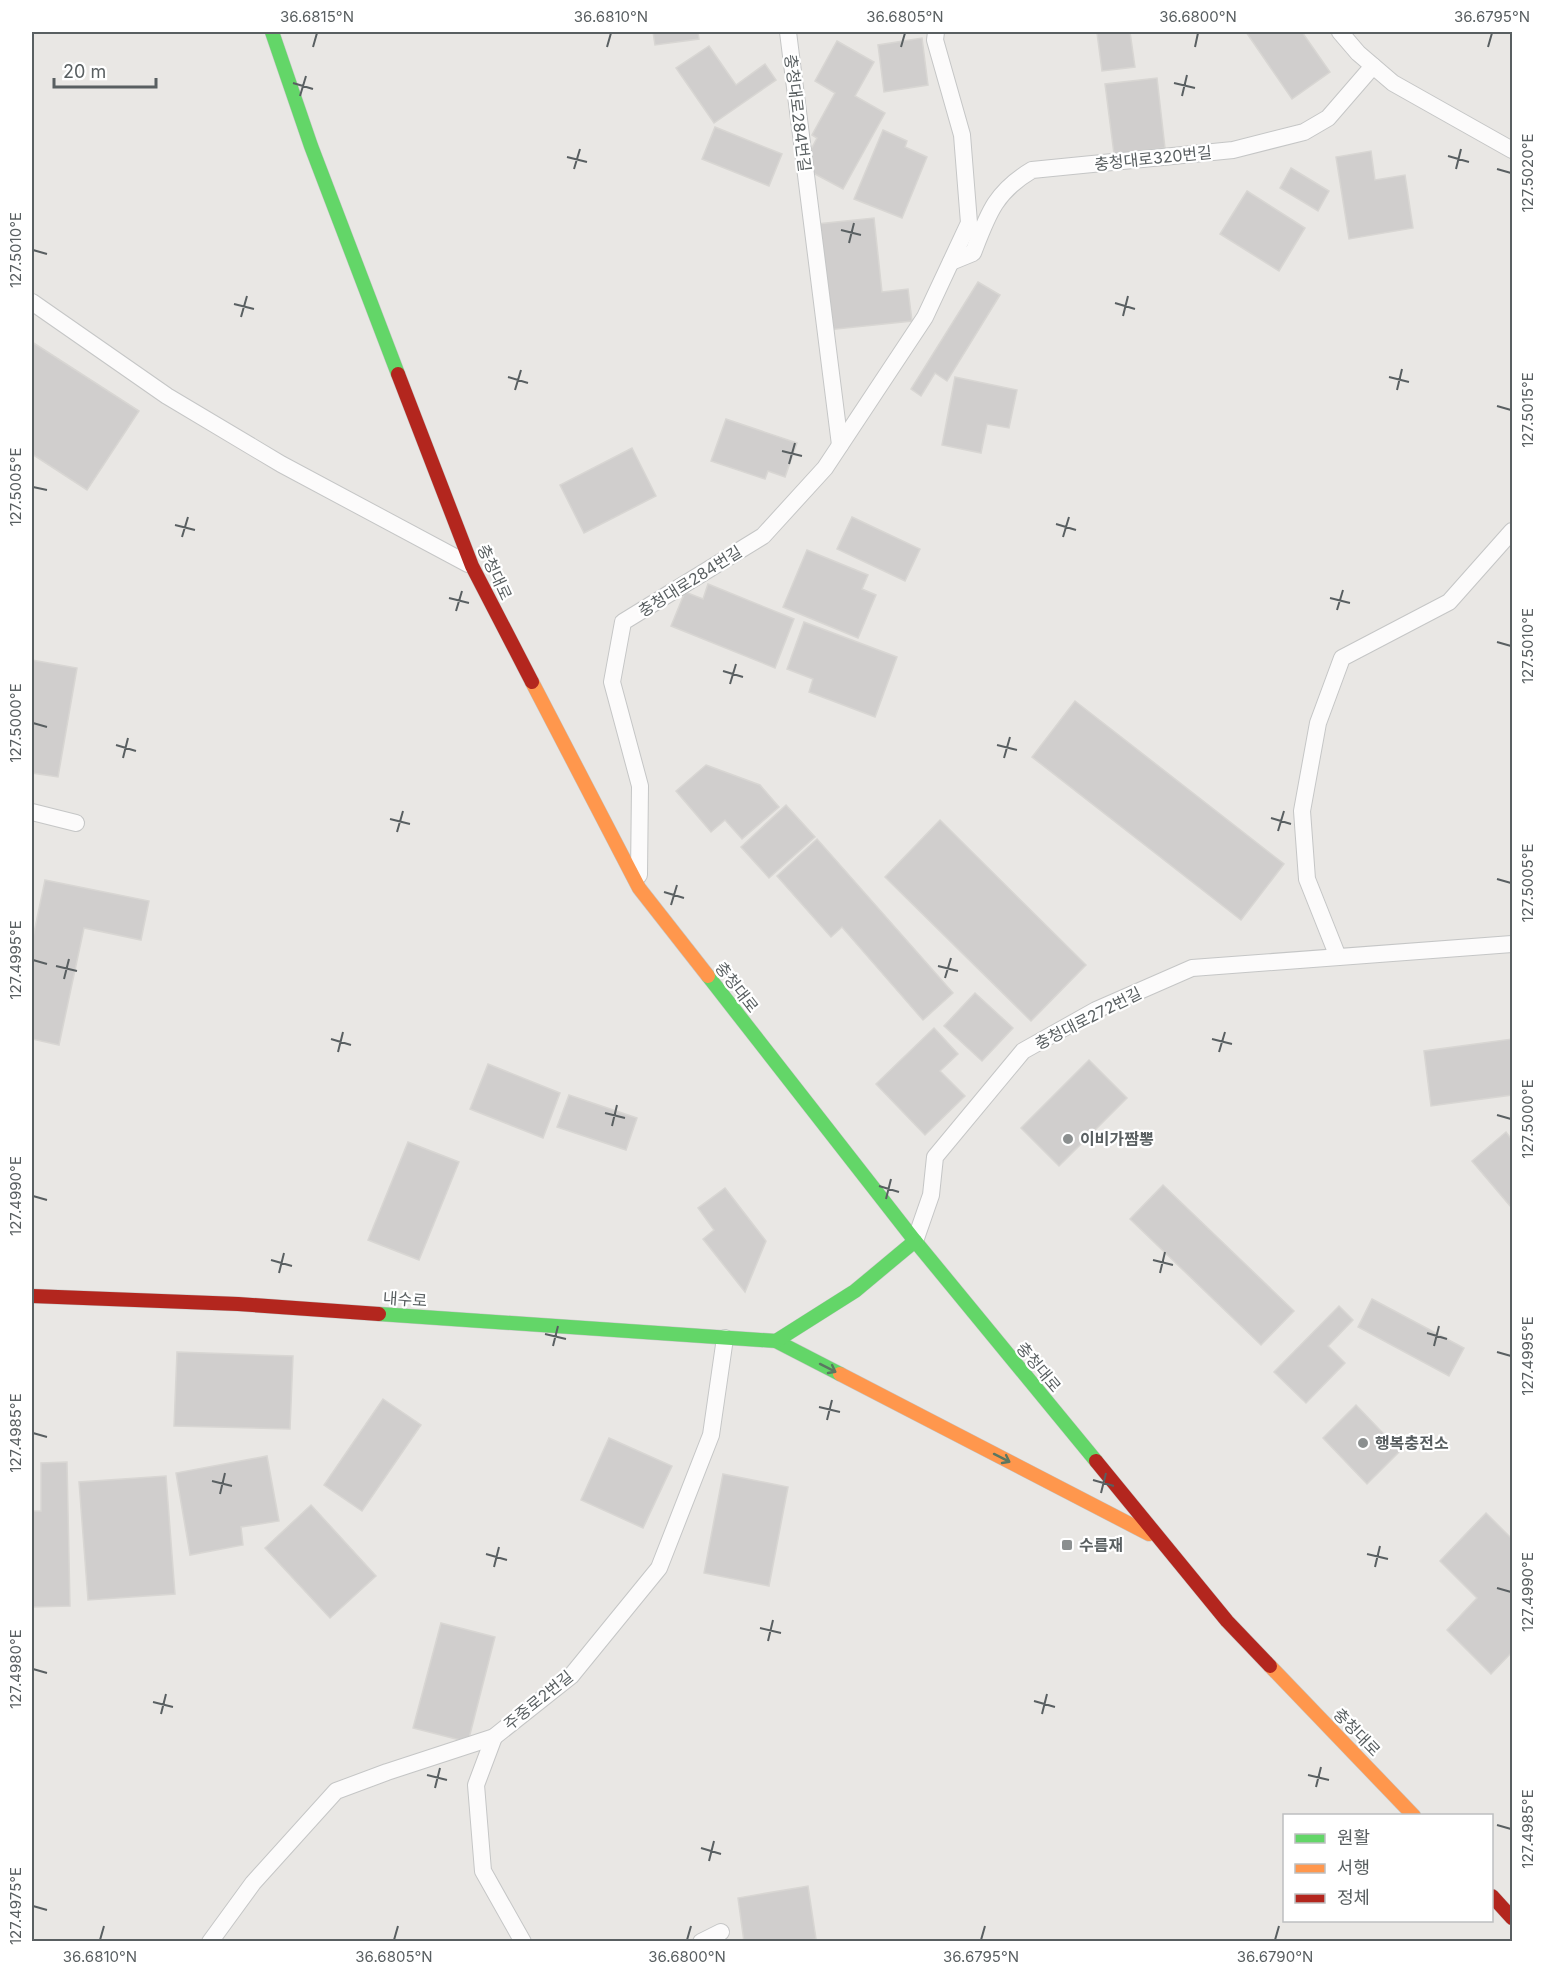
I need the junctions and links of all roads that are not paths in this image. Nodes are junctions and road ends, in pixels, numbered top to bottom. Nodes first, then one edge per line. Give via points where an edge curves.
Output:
1 (272, 32) edge
2 (788, 32) edge
3 (936, 32) edge
4 (1340, 32) edge
5 (1373, 66) junction
6 (1512, 150) edge
7 (951, 262) junction
8 (32, 302) edge
9 (840, 445) junction
10 (1512, 531) edge
11 (472, 566) junction
12 (32, 812) edge
13 (76, 823) dead end
14 (639, 888) junction
15 (1512, 944) edge
16 (1338, 957) junction
17 (915, 1241) junction
18 (32, 1296) edge
19 (725, 1338) junction
20 (776, 1341) junction
21 (1160, 1539) junction
22 (494, 1737) junction
23 (1413, 1814) edge
24 (1493, 1898) edge
25 (1512, 1918) edge
26 (721, 1932) dead end
27 (210, 1941) edge
28 (523, 1941) edge
29 (701, 1941) edge

1 - 11 main road, 충청대로 via 311,146
2 - 9 lane, 충청대로284번길
3 - 7 lane, 충청대로284번길 via 962,135 969,223
4 - 5 lane
5 - 6 lane via 1393,82
5 - 7 lane, 충청대로320번길 via 1328,118 1304,132 1233,150 1032,170 1013,181 989,210 973,252
7 - 9 lane, 충청대로284번길 via 925,317
8 - 11 lane via 167,396 281,464
9 - 14 lane, 충청대로284번길 via 825,468 763,536 623,622 612,682 640,786
10 - 16 lane via 1449,602 1342,658 1318,723 1302,811 1307,879
11 - 14 main road, 충청대로
12 - 13 lane
14 - 17 main road, 충청대로
15 - 16 lane, 충청대로272번길
16 - 17 lane, 충청대로272번길 via 1192,968 1096,1010 1023,1050 935,1157 931,1195
17 - 20 main road via 855,1291
17 - 21 main road, 충청대로
18 - 19 main road, 내수로 via 238,1304
19 - 20 main road, 내수로
19 - 22 lane, 주중로2번길 via 711,1435 659,1568 571,1676
20 -> 21 main road
21 - 23 main road, 충청대로 via 1227,1621
22 - 27 lane, 주중로2번길 via 336,1791 253,1883
22 - 28 lane via 476,1785 483,1870
24 - 25 main road
26 - 29 lane

